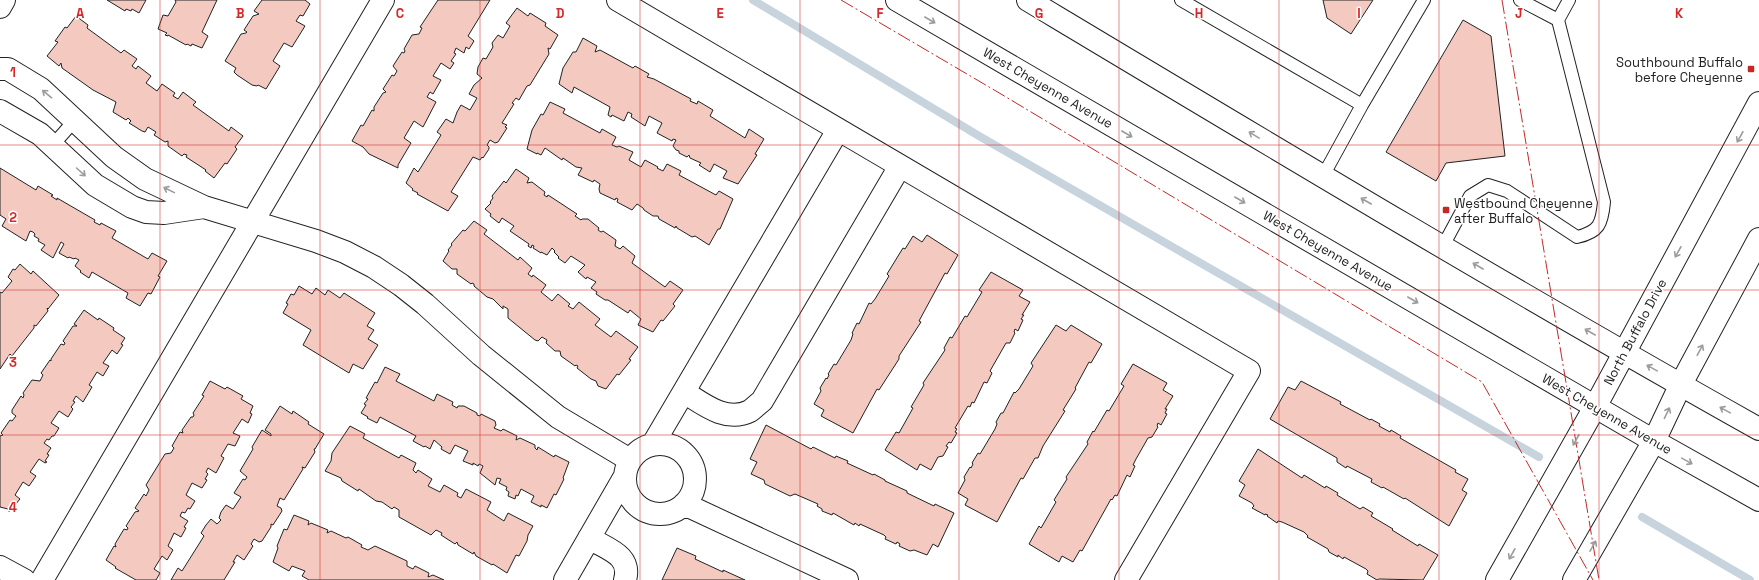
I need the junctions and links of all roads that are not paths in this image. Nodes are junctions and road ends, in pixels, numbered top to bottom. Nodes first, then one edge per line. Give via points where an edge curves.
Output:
1 (4, 0) edge
2 (383, 0) edge
3 (618, 0) edge
4 (897, 0) edge
5 (1028, 0) edge
6 (1181, 0) edge
7 (1424, 0) edge
8 (1520, 0) edge
9 (1569, 0) edge
10 (0, 7) edge
11 (1558, 20) junction
12 (0, 68) edge
13 (1759, 103) edge
14 (1362, 105) junction
15 (0, 112) edge
16 (75, 120) junction
17 (838, 130) junction
18 (52, 146) junction
19 (900, 166) junction
20 (1323, 176) junction
21 (204, 207) junction
22 (252, 222) junction
23 (1443, 246) junction
24 (1756, 252) edge
25 (1624, 352) junction
26 (1681, 384) junction
27 (684, 392) junction
28 (1595, 406) junction
29 (1759, 429) edge
30 (1654, 441) junction
31 (653, 444) junction
32 (628, 468) junction
33 (1759, 500) edge
34 (684, 504) junction
35 (589, 538) junction
36 (0, 567) edge
37 (24, 580) edge
38 (42, 580) edge
39 (565, 580) edge
40 (625, 580) edge
41 (847, 580) edge
42 (1126, 580) edge
43 (1497, 580) edge
44 (1574, 580) edge

1 - 10 street
2 - 22 street
3 - 17 street
4 -> 28 street, West Cheyenne Avenue
20 -> 5 street
6 - 14 lane
7 - 14 lane
8 - 11 lane
9 - 11 lane
11 - 23 lane via 1604,202 1602,220 1591,234 1577,237 1507,191 1488,185 1470,196
16 -> 12 street via 41,89 8,69
13 -> 25 street, North Buffalo Drive
14 - 20 lane
15 - 18 street via 40,134
16 - 18 lane
21 -> 16 street via 146,179 114,157
17 - 19 street
17 - 27 street
18 -> 21 street via 95,185 132,207 146,212 164,213
19 - 27 street via 762,401 749,411 723,414 710,409
19 - 42 street via 1249,371
23 -> 20 street
21 - 22 street
22 - 32 street via 316,241 374,267 425,304 558,417
22 - 38 street
25 -> 23 street
26 -> 24 street
26 -> 25 street
25 - 28 street, North Buffalo Drive
29 -> 26 street
30 -> 26 street
27 - 31 street
28 - 30 street, West Cheyenne Avenue
28 -> 43 street, North Buffalo Drive
30 -> 33 street, West Cheyenne Avenue
44 -> 30 street
31 - 32 street via 640,450
31 - 34 street via 667,445 679,450 689,459 694,472 694,486
32 - 34 street via 625,485 630,498 640,508 653,513 667,513
32 - 35 street
34 - 41 street
35 - 39 street
35 - 40 street via 620,556 626,563
36 - 37 street

